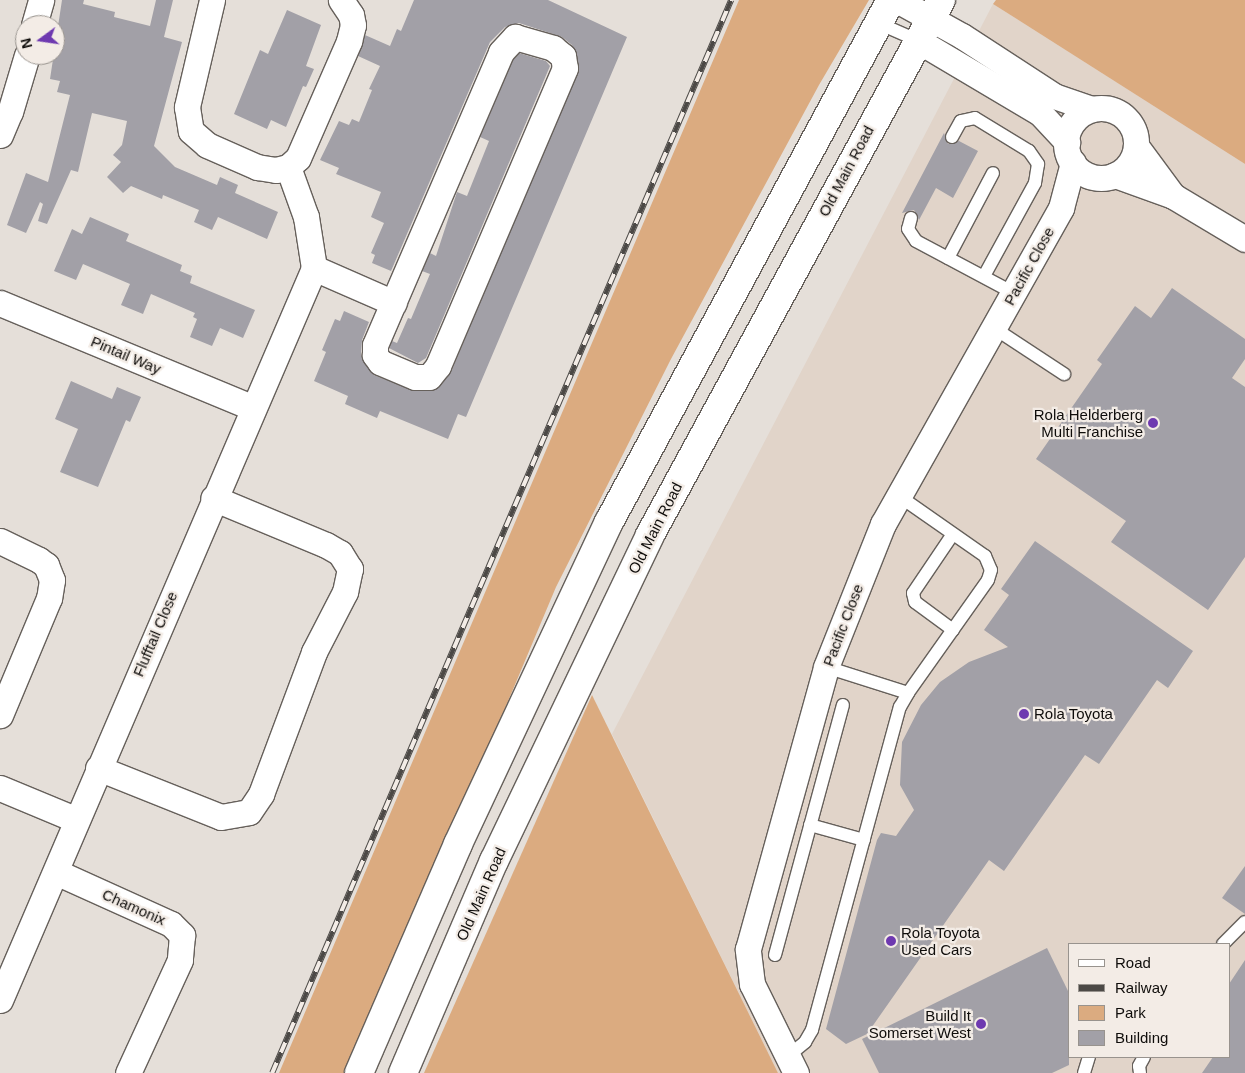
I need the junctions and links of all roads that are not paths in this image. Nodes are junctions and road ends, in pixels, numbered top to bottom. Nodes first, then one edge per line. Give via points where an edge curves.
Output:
1 (40, 0) edge
2 (212, 0) edge
3 (340, 0) edge
4 (891, 0) edge
5 (897, 0) edge
6 (36, 15) edge
7 (929, 20) edge
8 (878, 23) junction
9 (16, 68) edge
10 (1092, 109) junction
11 (0, 135) edge
12 (952, 137) dead end
13 (1136, 146) junction
14 (1070, 152) junction
15 (288, 167) junction
16 (993, 173) dead end
17 (1107, 176) junction
18 (1173, 196) junction
19 (1061, 208) junction
20 (911, 218) dead end
21 (1245, 239) edge
22 (948, 258) junction
23 (314, 268) junction
24 (984, 276) junction
25 (1014, 293) junction
26 (0, 303) edge
27 (394, 303) junction
28 (994, 328) junction
29 (1064, 374) dead end
30 (253, 408) junction
31 (899, 496) junction
32 (213, 498) junction
33 (953, 534) junction
34 (0, 541) edge
35 (953, 630) junction
36 (826, 668) junction
37 (908, 693) junction
38 (842, 705) dead end
39 (0, 715) edge
40 (98, 768) junction
41 (0, 788) edge
42 (77, 820) junction
43 (810, 825) junction
44 (864, 840) junction
45 (56, 872) junction
46 (1245, 922) edge
47 (1224, 943) edge
48 (775, 955) dead end
49 (0, 1000) edge
50 (1088, 1058) edge
51 (1143, 1058) edge
52 (792, 1064) edge
53 (128, 1073) edge
54 (359, 1073) edge
55 (403, 1073) edge
56 (1084, 1073) edge
57 (1140, 1073) edge

1 - 6 street
2 - 15 street via 187,107 191,131 207,145 257,167 276,170
3 - 15 street via 351,14 352,32 298,158
4 - 8 main road
5 - 7 street
7 - 8 lane
7 - 10 street via 1054,96
7 - 14 street via 1040,113
7 - 55 main road, Old Main Road via 650,535 494,861
8 - 54 main road via 609,522 458,844
9 - 11 street
10 - 13 street via 1110,109 1126,118 1135,134
10 - 14 street via 1072,124
12 - 24 lane via 961,121 975,118 1028,151 1038,164 1035,183
13 - 17 street via 1129,163
13 - 18 street
14 - 17 street via 1085,174
14 - 19 street
15 - 23 street via 306,217
16 - 22 lane
17 - 18 street
17 - 19 street
18 - 21 street
19 - 25 street, Pacific Close
20 - 22 lane via 908,229 912,238
22 - 24 lane
23 - 27 street
23 - 30 street, Flufftail Close
24 - 25 lane
25 - 28 street, Pacific Close
26 - 30 street, Pintail Way
27 - 27 street via 504,46 512,38 521,36 558,51 565,61 563,75 438,366 429,377 415,378 377,359 375,345
28 - 29 lane
28 - 31 street, Pacific Close
30 - 32 street, Flufftail Close
31 - 33 lane
31 - 36 street, Pacific Close via 883,524
32 - 40 street, Flufftail Close
32 - 40 street via 340,553 350,570 344,592 314,652 261,794 249,812 221,817
33 - 35 lane via 985,556 991,570
33 - 35 lane via 913,593 915,602
34 - 39 street via 46,565 52,588
35 - 37 lane
36 - 37 lane
36 - 52 street, Pacific Close via 748,949 752,984
37 - 44 lane via 900,707
38 - 43 lane
40 - 42 street, Flufftail Close
41 - 42 street
42 - 45 street, Flufftail Close
43 - 44 lane
43 - 48 lane
44 - 52 lane via 812,1030
45 - 49 street, Flufftail Close
45 - 53 street, Chamonix via 171,924 182,935 180,960
46 - 47 lane
50 - 56 lane
51 - 57 lane via 1139,1066

